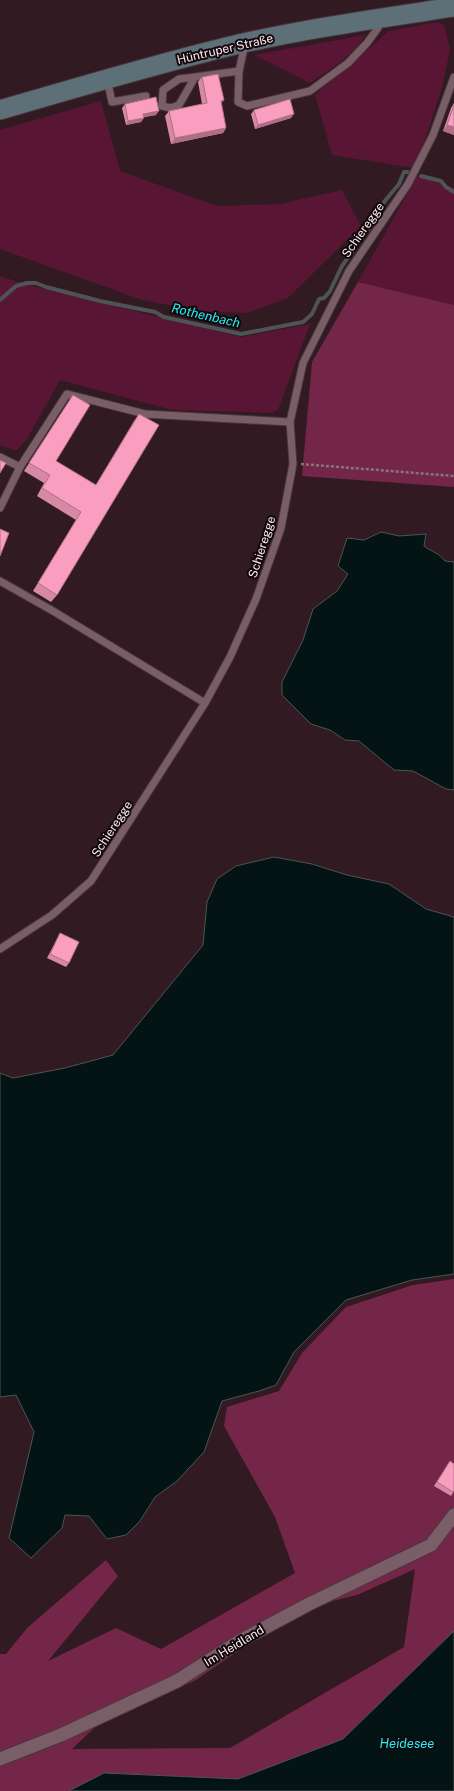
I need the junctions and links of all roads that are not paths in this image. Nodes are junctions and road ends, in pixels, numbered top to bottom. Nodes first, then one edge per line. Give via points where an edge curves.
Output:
1 (454, 7) edge
2 (377, 20) junction
3 (241, 44) junction
4 (239, 71) junction
5 (195, 77) junction
6 (454, 77) edge
7 (107, 78) junction
8 (146, 96) dead end
9 (0, 110) edge
10 (290, 422) junction
11 (0, 457) edge
12 (20, 467) junction
13 (0, 508) edge
14 (0, 581) edge
15 (205, 703) junction
16 (0, 949) edge
17 (454, 1515) edge
18 (0, 1759) edge

1 - 2 street, Hüntruper Straße
2 - 3 street, Hüntruper Straße
2 - 4 lane via 378,28 367,43 348,63 310,91 247,106 238,102
3 - 4 lane via 243,53
3 - 7 street, Hüntruper Straße
4 - 5 lane
5 - 5 lane via 179,105 171,108 162,106 163,90 178,79
6 - 10 lane, Schieregge via 433,135 408,184 348,271 303,363
7 - 8 lane via 112,102
7 - 9 street, Hüntruper Straße
10 - 12 lane via 144,414 66,394
10 - 15 lane, Schieregge via 293,464 281,528 258,592 230,657
11 - 12 lane
12 - 13 lane
14 - 15 lane
15 - 16 lane, Schieregge via 91,881 52,915
17 - 18 street, Im Heidland via 431,1545 309,1604 238,1642 177,1681 61,1735

